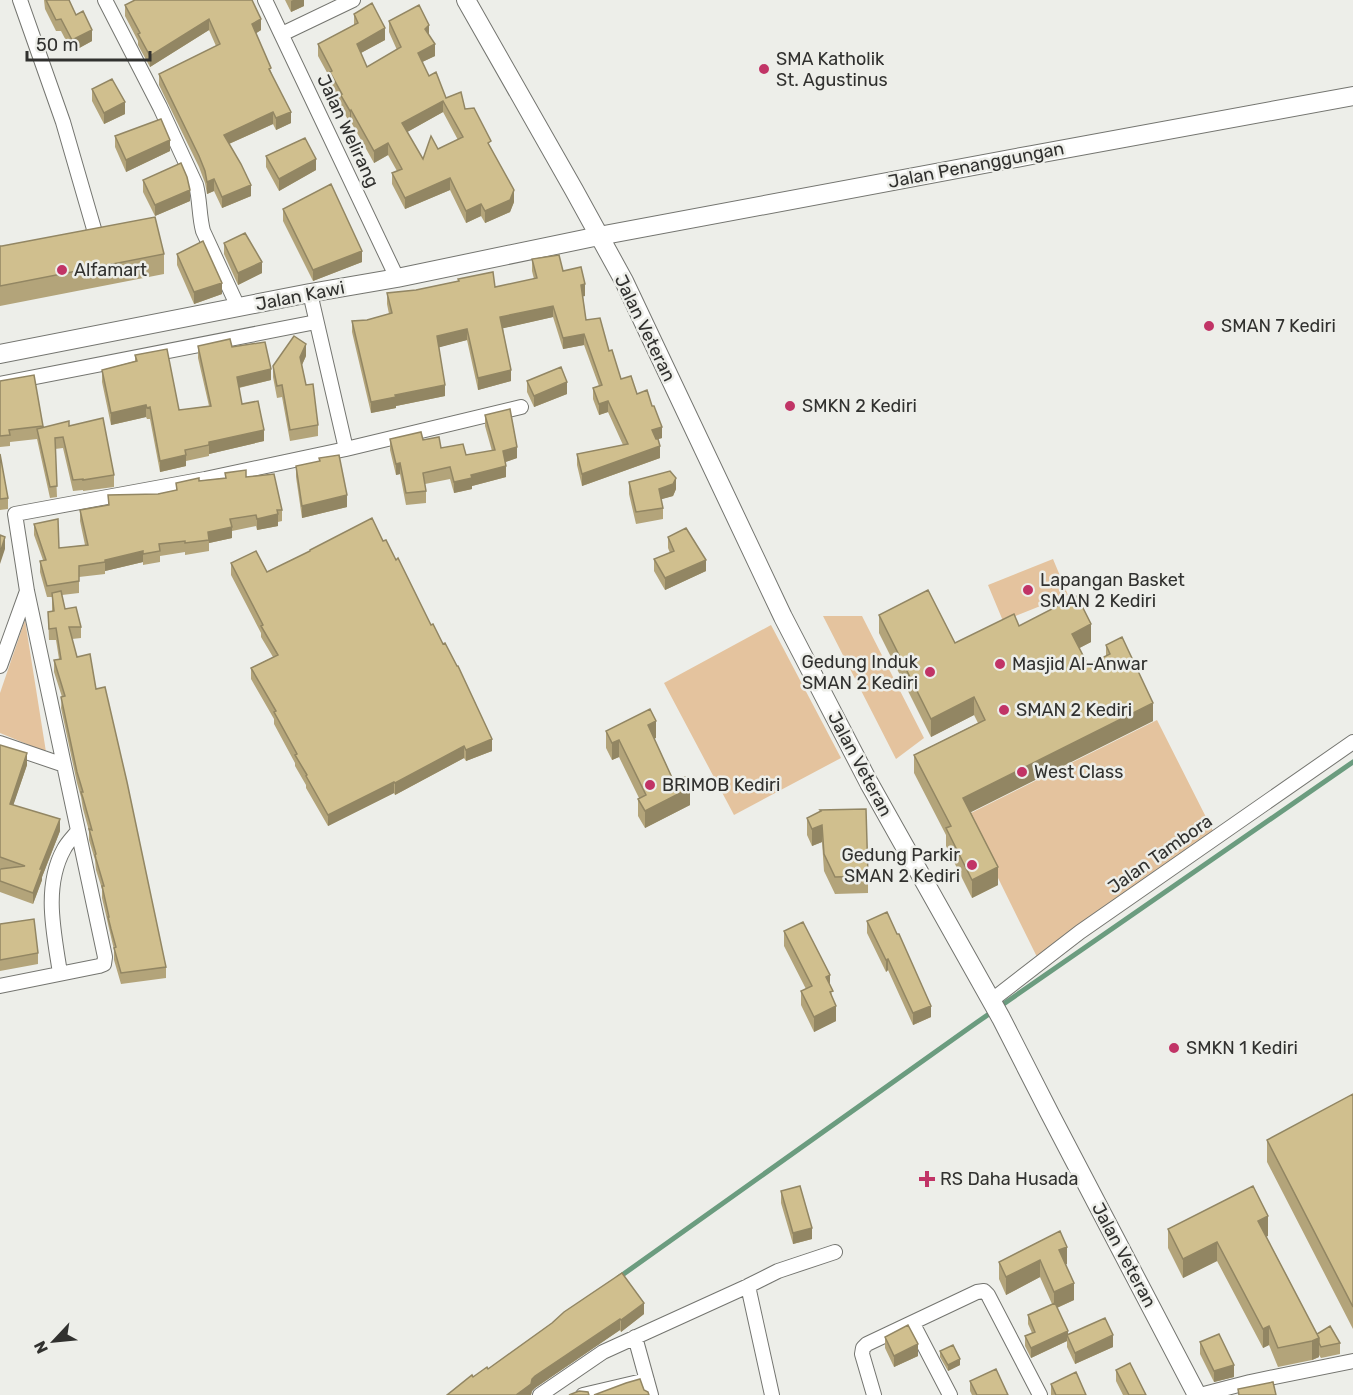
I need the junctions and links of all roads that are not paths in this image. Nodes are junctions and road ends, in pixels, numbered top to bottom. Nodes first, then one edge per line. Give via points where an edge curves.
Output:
1 (20, 0) edge
2 (105, 0) edge
3 (265, 0) edge
4 (353, 0) edge
5 (466, 0) edge
6 (282, 34) junction
7 (1353, 96) edge
8 (599, 236) junction
9 (75, 242) edge
10 (397, 278) junction
11 (310, 294) junction
12 (238, 308) junction
13 (316, 322) junction
14 (0, 354) edge
15 (0, 384) edge
16 (521, 407) dead end
17 (346, 449) junction
18 (15, 514) junction
19 (0, 516) edge
20 (27, 591) junction
21 (0, 666) edge
22 (1353, 742) edge
23 (0, 743) edge
24 (64, 765) junction
25 (78, 831) junction
26 (60, 973) junction
27 (0, 986) edge
28 (996, 1007) junction
29 (836, 1252) dead end
30 (748, 1286) junction
31 (913, 1324) junction
32 (635, 1337) junction
33 (1353, 1361) edge
34 (647, 1380) junction
35 (540, 1395) edge
36 (583, 1395) edge
37 (651, 1395) edge
38 (772, 1395) edge
39 (874, 1395) edge
40 (950, 1395) edge
41 (1040, 1395) edge
42 (1198, 1395) edge

1 - 9 street via 63,122 94,228 92,236
2 - 12 street via 196,185 203,231
3 - 6 street, Jalan Welirang
4 - 6 street
5 - 8 main road, Jalan Veteran
6 - 10 street, Jalan Welirang
7 - 8 main road, Jalan Penanggungan
8 - 10 main road, Jalan Kawi
8 - 28 main road, Jalan Veteran via 783,618 869,783
10 - 11 main road, Jalan Kawi
11 - 12 main road, Jalan Kawi
11 - 13 street
12 - 14 main road, Jalan Kawi
13 - 15 street
13 - 17 street
16 - 17 street
17 - 18 street
18 - 19 street
18 - 20 street
20 - 21 street
20 - 24 street
22 - 28 street, Jalan Tambora via 1080,932
23 - 24 street
24 - 25 street
25 - 26 street via 64,849 55,871 51,907
25 - 26 street via 105,957 104,964 99,966
26 - 27 street
28 - 42 main road, Jalan Veteran
29 - 30 street via 778,1271
30 - 32 street
30 - 38 street
31 - 39 street via 863,1348
31 - 40 street
31 - 41 street via 984,1291
32 - 34 street
32 - 35 street via 603,1352
33 - 42 street
34 - 36 street
34 - 37 street

